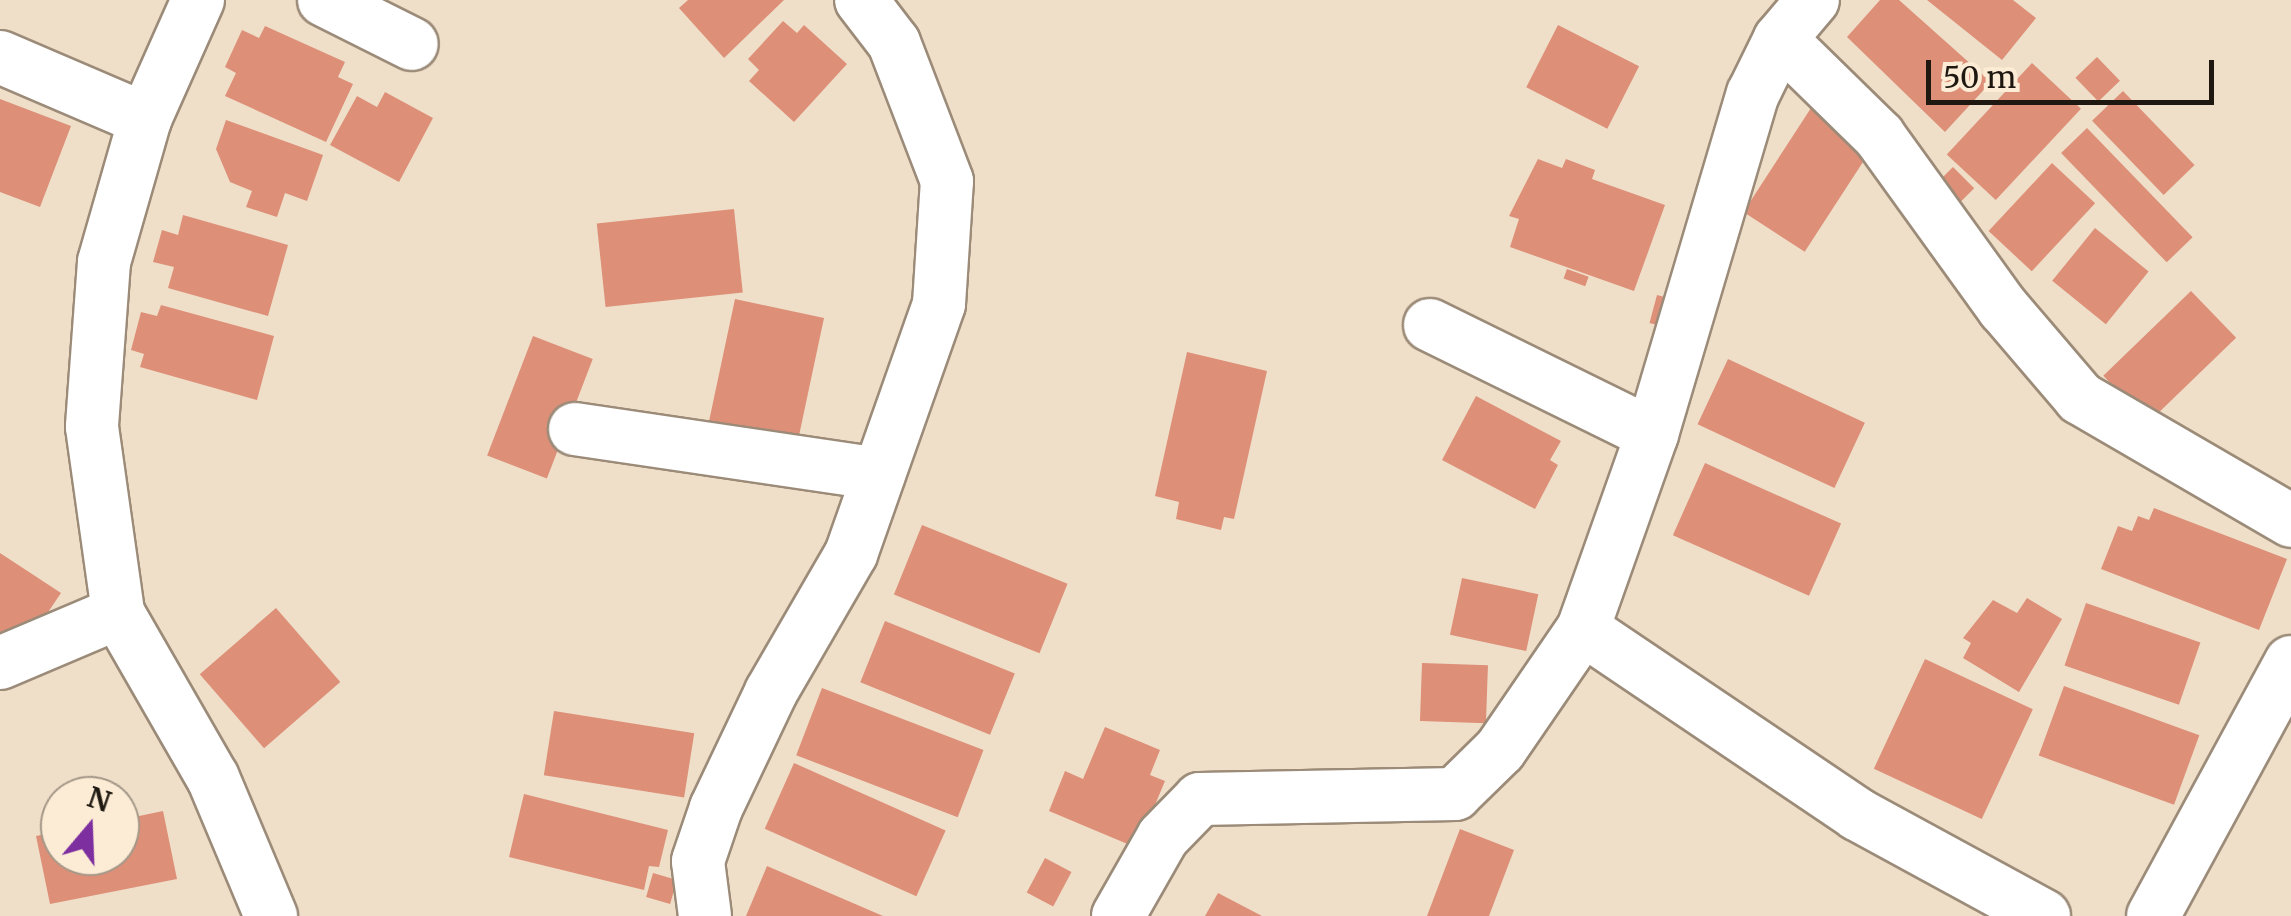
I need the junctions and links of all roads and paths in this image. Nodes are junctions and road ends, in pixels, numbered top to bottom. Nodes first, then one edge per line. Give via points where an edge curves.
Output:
1 (198, 0) edge
2 (324, 0) edge
3 (862, 0) edge
4 (1813, 0) edge
5 (1780, 40) junction
6 (412, 44) dead end
7 (0, 57) edge
8 (145, 120) junction
9 (1430, 325) dead end
10 (575, 429) dead end
11 (1652, 434) junction
12 (879, 474) junction
13 (2291, 522) edge
14 (118, 613) junction
15 (1583, 629) junction
16 (2291, 662) edge
17 (0, 663) edge
18 (271, 916) edge
19 (705, 916) edge
20 (1118, 916) edge
21 (2044, 916) edge
22 (2153, 916) edge

1 - 8 street
2 - 6 street
3 - 12 street via 894,42 947,182 939,304
4 - 5 street
5 - 11 street via 1754,94
5 - 13 street via 1878,136 2004,309 2080,398
7 - 8 street
8 - 14 street via 104,262 92,426
9 - 11 street
10 - 12 street
11 - 15 street
12 - 19 street via 851,554 771,692 716,808 698,861
14 - 17 street
14 - 18 street via 213,778
15 - 20 street via 1500,750 1455,794 1200,799 1163,837
15 - 21 street via 1857,814
16 - 22 street

